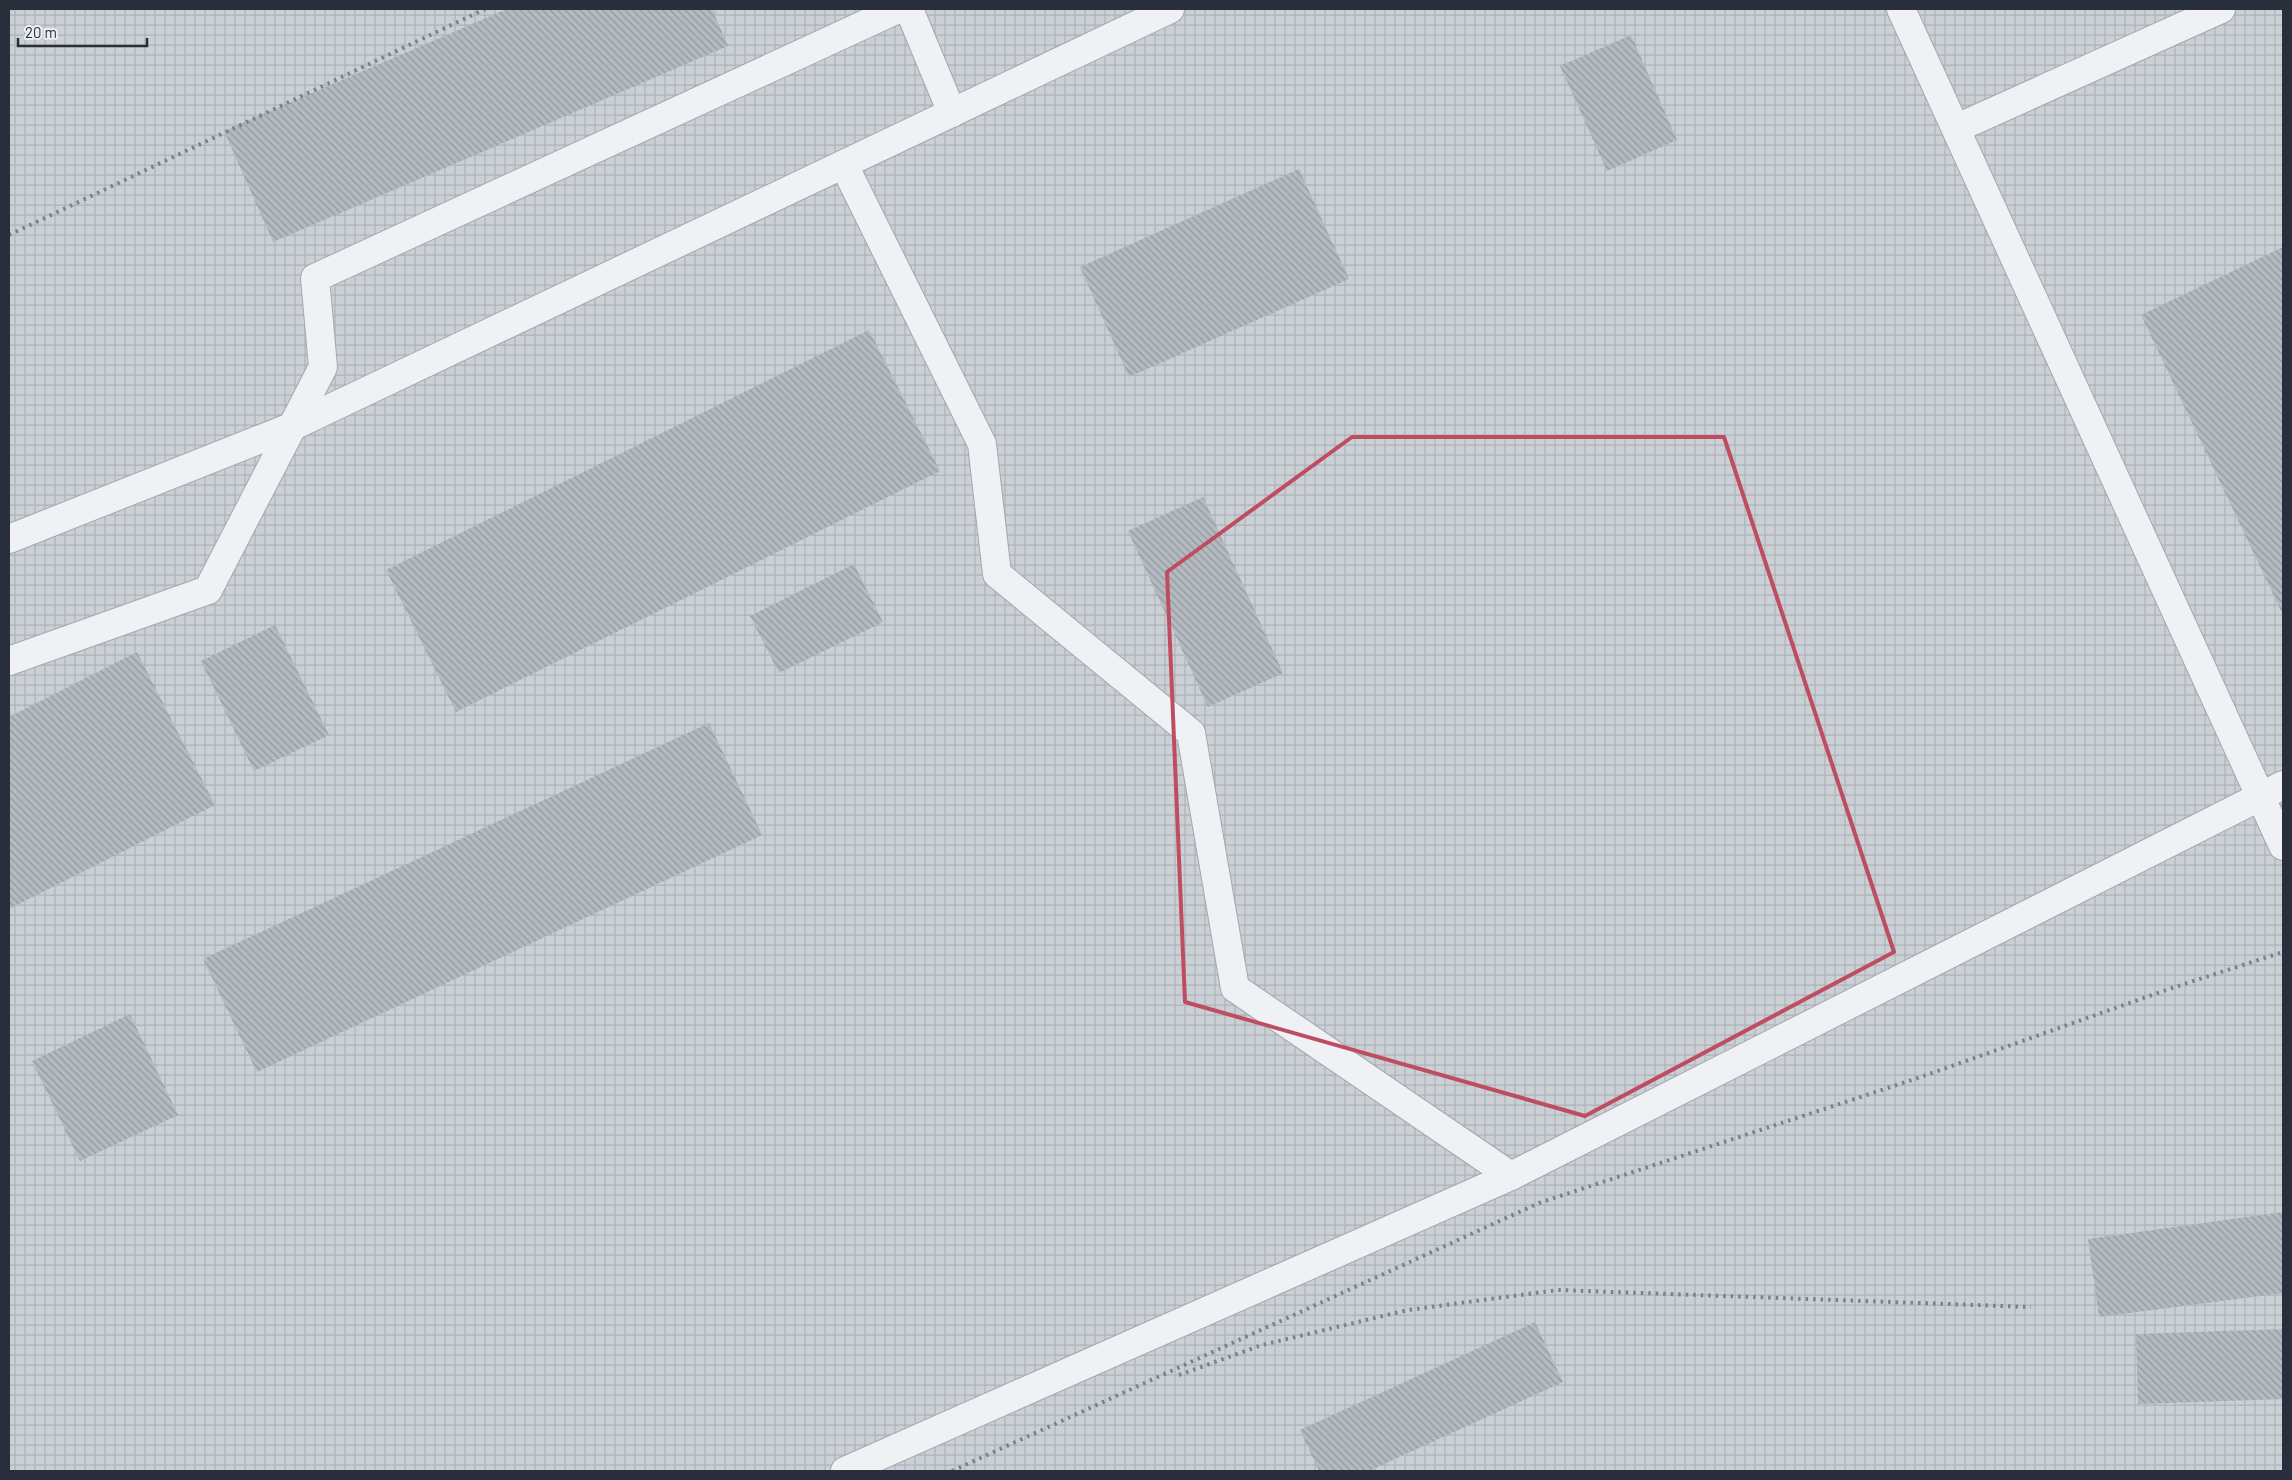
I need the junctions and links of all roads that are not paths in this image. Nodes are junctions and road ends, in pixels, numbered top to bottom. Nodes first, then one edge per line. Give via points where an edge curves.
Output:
1 (898, 9) edge
2 (909, 9) edge
3 (1170, 9) edge
4 (1902, 9) edge
5 (2221, 9) edge
6 (952, 113) junction
7 (1957, 128) junction
8 (844, 165) junction
9 (292, 427) junction
10 (9, 539) edge
11 (9, 661) edge
12 (2273, 790) edge
13 (2283, 846) edge
14 (1511, 1176) junction
15 (845, 1471) edge

1 - 9 lane via 315,278 323,367
2 - 6 lane
3 - 6 lane
4 - 7 lane
5 - 7 lane
6 - 8 lane
7 - 12 lane
8 - 9 lane
8 - 14 lane via 982,444 997,574 1191,733 1235,988
9 - 10 lane
9 - 11 lane via 208,590
12 - 13 lane
12 - 14 lane
14 - 15 lane

